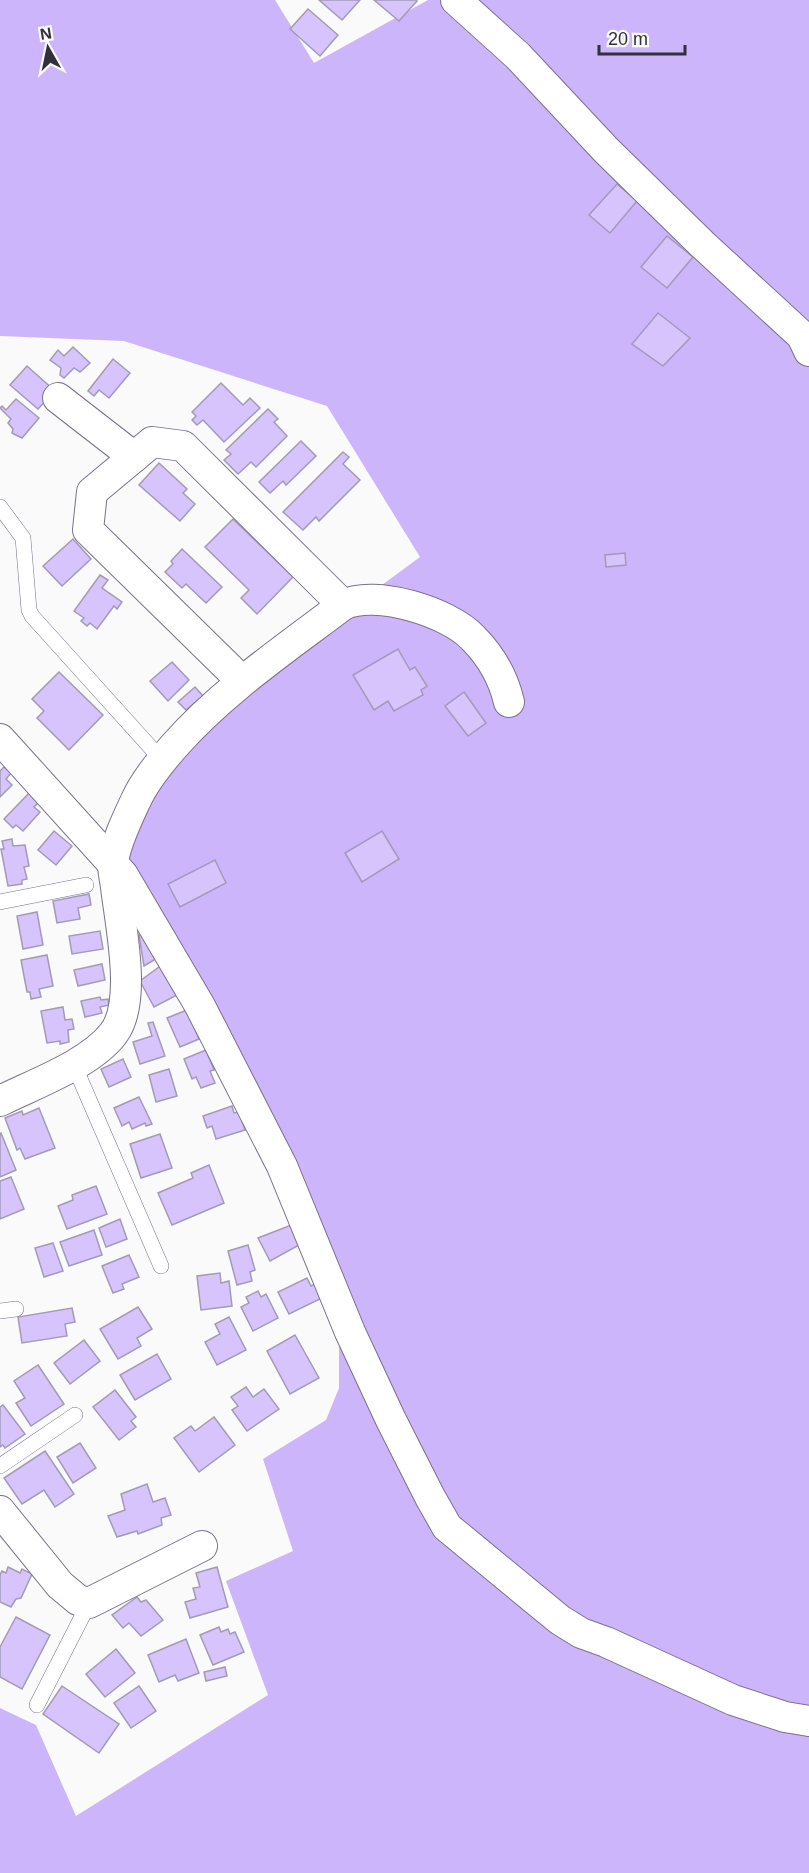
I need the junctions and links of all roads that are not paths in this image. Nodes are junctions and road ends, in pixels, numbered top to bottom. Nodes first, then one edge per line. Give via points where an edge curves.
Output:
1 (456, 0) edge
2 (809, 351) edge
3 (58, 398) dead end
4 (134, 457) junction
5 (0, 507) edge
6 (343, 605) junction
7 (242, 681) junction
8 (510, 702) dead end
9 (0, 739) edge
10 (162, 760) junction
11 (113, 864) junction
12 (86, 885) dead end
13 (0, 902) edge
14 (74, 1065) junction
15 (0, 1101) edge
16 (160, 1266) dead end
17 (16, 1309) dead end
18 (0, 1311) edge
19 (75, 1415) dead end
20 (0, 1466) edge
21 (0, 1511) edge
22 (202, 1546) dead end
23 (89, 1603) junction
24 (37, 1705) dead end
25 (809, 1721) edge

1 - 2 street via 518,56 702,244 802,336
3 - 4 street
4 - 6 street via 152,442 183,446
4 - 7 street via 92,492 88,530
5 - 10 lane via 23,538 32,616
6 - 7 street
6 - 8 street via 385,600 450,620 472,637 499,670
7 - 10 street via 195,723
9 - 11 street
10 - 11 street via 137,797
11 - 14 street via 126,975 121,1021 114,1034
11 - 25 street via 200,1006 253,1108 282,1166 350,1332 447,1527 581,1633 733,1700
12 - 13 lane
14 - 15 street
14 - 16 lane
17 - 18 lane
19 - 20 lane
21 - 23 street via 60,1585 78,1600
22 - 23 street
23 - 24 lane

